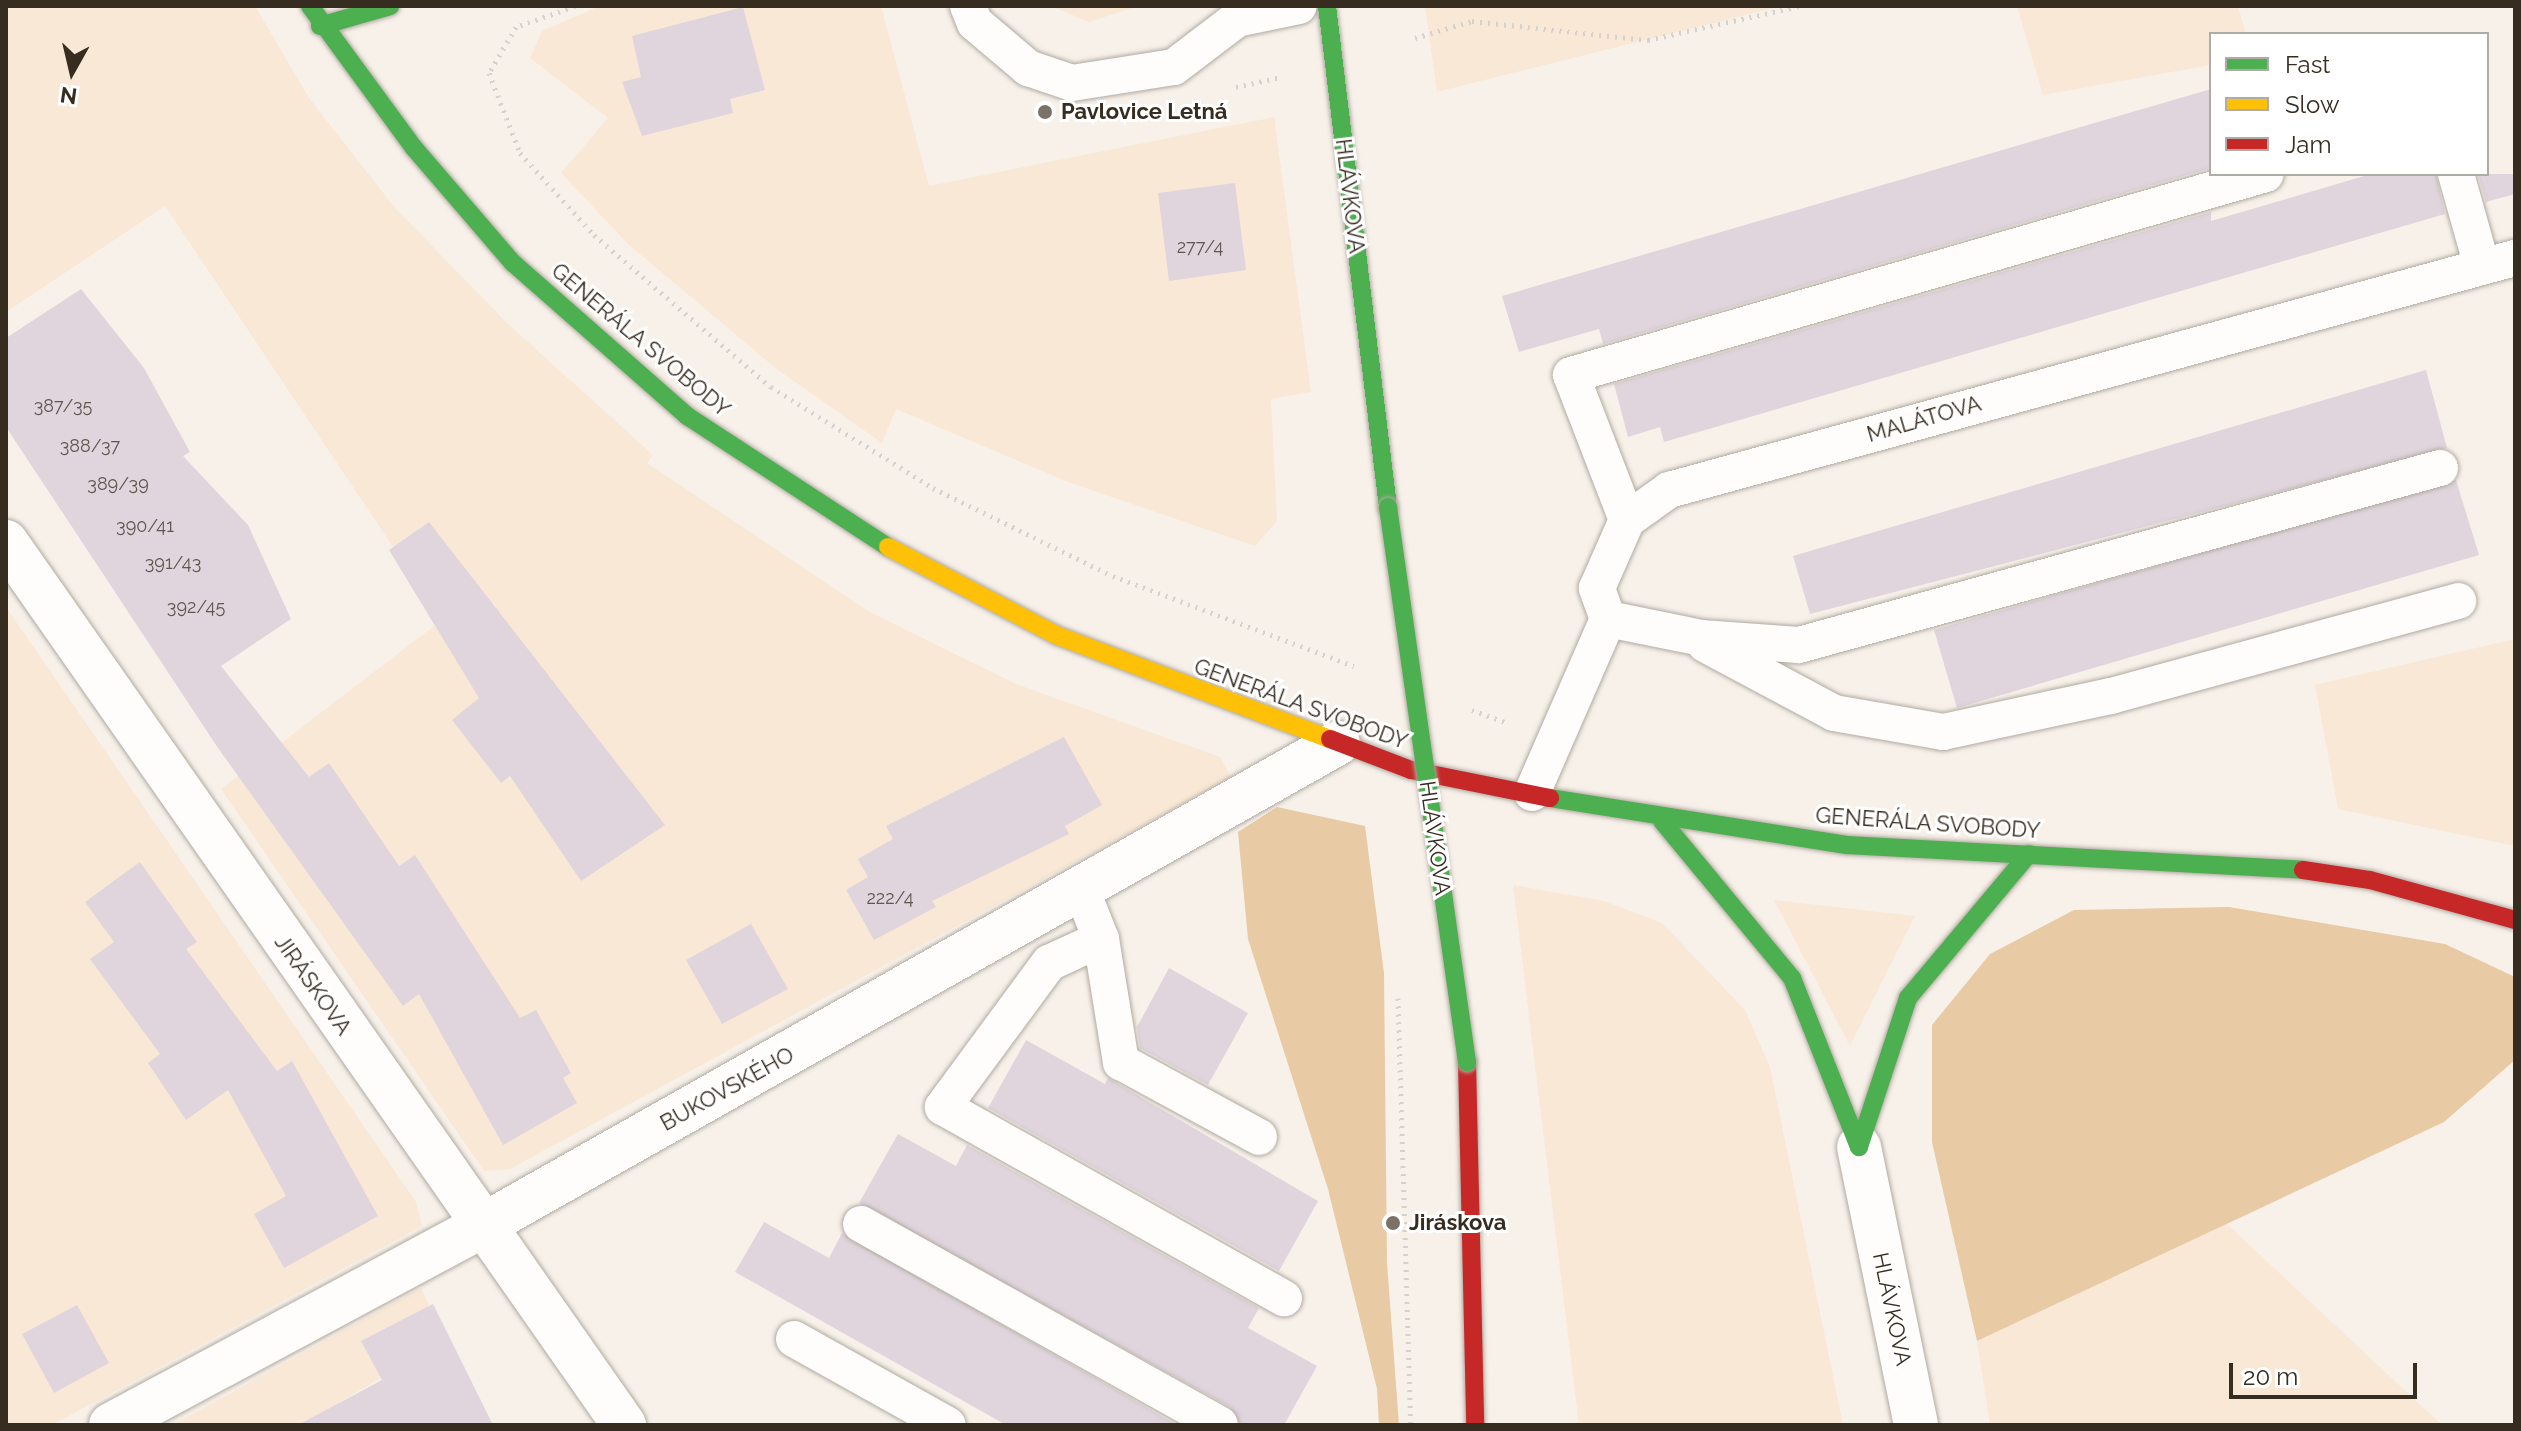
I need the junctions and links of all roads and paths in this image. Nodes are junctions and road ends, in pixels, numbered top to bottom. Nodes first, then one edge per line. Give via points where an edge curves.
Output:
1 (310, 6) edge
2 (390, 6) edge
3 (575, 6) edge
4 (968, 6) edge
5 (1299, 6) edge
6 (1327, 6) edge
7 (1349, 6) edge
8 (1800, 6) edge
9 (320, 26) junction
10 (1415, 38) dead end
11 (1334, 63) junction
12 (2259, 176) edge
13 (2457, 176) edge
14 (2498, 260) edge
15 (2440, 468) dead end
16 (1627, 520) junction
17 (6, 542) edge
18 (2458, 601) dead end
19 (1608, 619) junction
20 (1689, 636) junction
21 (1364, 669) dead end
22 (1464, 707) dead end
23 (1507, 723) dead end
24 (1338, 743) junction
25 (1532, 793) junction
26 (1662, 821) junction
27 (2029, 854) junction
28 (1082, 891) junction
29 (2515, 920) edge
30 (1101, 939) junction
31 (1399, 981) dead end
32 (1259, 1137) dead end
33 (1859, 1147) junction
34 (861, 1224) dead end
35 (480, 1227) junction
36 (1284, 1298) dead end
37 (794, 1339) dead end
38 (111, 1425) edge
39 (624, 1425) edge
40 (948, 1425) edge
41 (1220, 1425) edge
42 (1411, 1425) edge
43 (1475, 1425) edge
44 (1916, 1425) edge

1 - 9 main road, GENERÁLA SVOBODY
2 - 9 main road
3 - 21 path via 516,27 489,73 520,153 594,235 771,387 933,488 1099,570
4 - 5 lane via 975,23 1028,68 1072,83 1174,67 1237,19
6 - 11 main road, HLÁVKOVA
7 - 11 street, HLÁVKOVA
8 - 10 path via 1648,40 1472,21
9 - 24 main road, GENERÁLA SVOBODY via 513,263 687,416 857,531 1056,635
11 - 43 main road, HLÁVKOVA, bridge via 1388,507 1467,1062
12 - 16 lane via 1571,375
13 - 14 lane
14 - 16 lane, MALÁTOVA via 1669,490
15 - 20 lane via 1799,645
16 - 19 lane via 1597,588
17 - 35 street, JIRÁSKOVA
18 - 20 lane via 2111,696 1943,732 1834,713
19 - 20 lane
19 - 25 lane
22 - 23 path
24 - 25 main road, GENERÁLA SVOBODY via 1411,770
24 - 28 street, BUKOVSKÉHO
25 - 26 main road, GENERÁLA SVOBODY
26 - 27 main road, GENERÁLA SVOBODY via 1847,845
26 - 33 main road via 1792,978
27 - 29 main road, GENERÁLA SVOBODY via 2270,865 2370,880
27 - 33 main road via 1908,998
28 - 30 lane
28 - 35 street, BUKOVSKÉHO
30 - 32 lane via 1121,1062
30 - 36 lane via 1049,963 943,1107
31 - 42 path
33 - 44 street, HLÁVKOVA
34 - 41 lane
35 - 38 street, BUKOVSKÉHO
35 - 39 street, JIRÁSKOVA
37 - 40 lane

